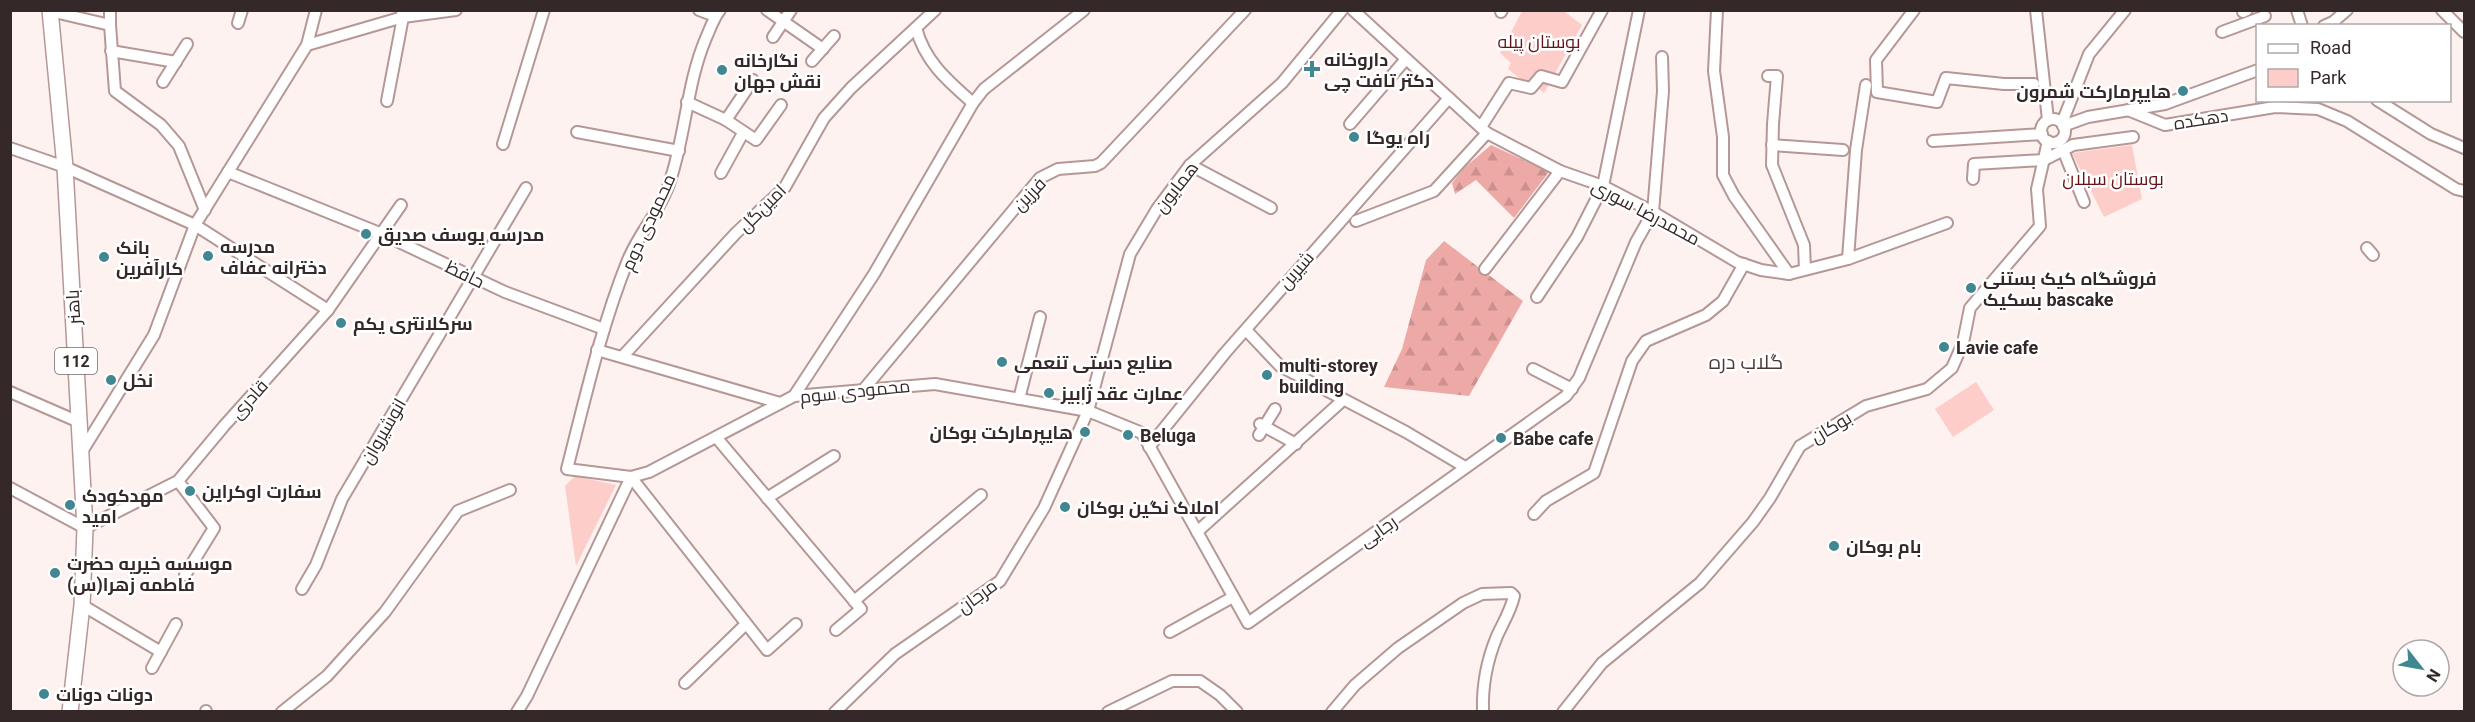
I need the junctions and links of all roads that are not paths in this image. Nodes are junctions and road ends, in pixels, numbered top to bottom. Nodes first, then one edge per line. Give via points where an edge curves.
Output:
1 (110, 10) edge
2 (242, 10) edge
3 (316, 10) edge
4 (456, 10) edge
5 (544, 10) edge
6 (699, 10) edge
7 (767, 10) edge
8 (791, 10) edge
9 (935, 10) edge
10 (1084, 10) edge
11 (1245, 10) edge
12 (1342, 10) edge
13 (1353, 10) edge
14 (1602, 10) edge
15 (1639, 10) edge
16 (1717, 10) edge
17 (1914, 10) edge
18 (2036, 10) edge
19 (2125, 10) edge
20 (2442, 10) edge
21 (50, 11) edge
22 (2343, 12) edge
23 (718, 13) edge
24 (402, 14) edge
25 (2266, 17) edge
26 (783, 21) junction
27 (238, 23) dead end
28 (2327, 24) edge
29 (110, 25) junction
30 (916, 28) junction
31 (2222, 32) dead end
32 (2464, 32) edge
33 (834, 36) dead end
34 (772, 37) dead end
35 (187, 44) dead end
36 (308, 45) junction
37 (823, 49) junction
38 (111, 51) junction
39 (1662, 57) dead end
40 (1406, 59) junction
41 (176, 62) junction
42 (812, 62) dead end
43 (2256, 71) edge
44 (1768, 76) dead end
45 (753, 80) dead end
46 (163, 82) dead end
47 (2034, 84) dead end
48 (1866, 85) dead end
49 (1449, 98) junction
50 (387, 101) dead end
51 (687, 102) junction
52 (2380, 102) edge
53 (973, 103) junction
54 (781, 105) dead end
55 (2128, 110) junction
56 (726, 120) junction
57 (2048, 120) junction
58 (1350, 124) dead end
59 (2062, 124) junction
60 (1484, 130) junction
61 (577, 132) dead end
62 (742, 133) junction
63 (2133, 137) dead end
64 (2045, 138) junction
65 (1933, 141) dead end
66 (503, 144) dead end
67 (1772, 145) junction
68 (10, 148) edge
69 (2464, 148) edge
70 (1843, 150) dead end
71 (2063, 150) junction
72 (679, 151) junction
73 (2044, 160) junction
74 (1190, 165) junction
75 (65, 167) junction
76 (1560, 171) junction
77 (228, 172) junction
78 (721, 173) dead end
79 (1973, 179) dead end
80 (1603, 186) junction
81 (526, 188) dead end
82 (2464, 191) edge
83 (2084, 202) dead end
84 (401, 205) dead end
85 (1271, 208) dead end
86 (205, 210) junction
87 (1653, 212) junction
88 (1356, 221) dead end
89 (1947, 223) dead end
90 (195, 225) junction
91 (382, 234) junction
92 (1848, 259) junction
93 (1744, 264) junction
94 (1485, 269) dead end
95 (1805, 269) junction
96 (1789, 274) junction
97 (473, 278) junction
98 (1537, 297) dead end
99 (328, 310) junction
100 (1040, 317) dead end
101 (604, 329) junction
102 (1246, 330) junction
103 (597, 350) junction
104 (623, 356) junction
105 (1533, 369) dead end
106 (864, 389) junction
107 (1572, 389) junction
108 (10, 392) edge
109 (794, 396) junction
110 (1019, 399) junction
111 (1343, 400) junction
112 (780, 403) junction
113 (1275, 409) dead end
114 (1088, 411) junction
115 (79, 422) junction
116 (716, 437) junction
117 (1296, 444) junction
118 (1149, 447) junction
119 (81, 453) junction
120 (834, 456) dead end
121 (1465, 467) junction
122 (567, 469) joint
123 (631, 477) junction
124 (178, 481) junction
125 (10, 488) edge
126 (510, 490) dead end
127 (981, 495) dead end
128 (767, 498) junction
129 (1534, 514) dead end
130 (85, 528) junction
131 (1197, 532) junction
132 (185, 575) dead end
133 (302, 588) dead end
134 (1233, 597) junction
135 (854, 601) junction
136 (82, 605) junction
137 (177, 624) dead end
138 (746, 624) junction
139 (796, 624) dead end
140 (836, 630) dead end
141 (1170, 633) dead end
142 (161, 652) junction
143 (152, 668) dead end
144 (685, 683) dead end
145 (69, 711) edge
146 (282, 711) edge
147 (517, 711) edge
148 (835, 711) edge
149 (1108, 711) edge
150 (1237, 711) edge
151 (1332, 711) edge
152 (1484, 711) edge
153 (1563, 711) edge

1 - 29 street
2 - 27 street
3 - 36 street
4 - 24 street
5 - 66 street
6 - 23 street
7 - 26 street
8 - 26 street
9 - 30 street, امین‌گل
10 - 53 street via 984,89
11 - 106 street, فرزین via 1101,164 1058,169 1040,178
12 - 74 street, همایون via 1282,83
13 - 40 street, محمدرضا سوری
14 - 60 street via 1562,82 1541,76 1531,88 1509,83
15 - 80 street
16 - 96 street via 1714,71 1723,137 1723,175
17 - 47 street via 1876,60 1877,92 1937,102 1946,78
18 - 57 street
19 - 59 street via 2089,54
20 - 32 street
21 - 29 street
21 - 75 main road, باهنر / 112
22 - 28 street
23 - 51 street, محمودی دوم via 698,55
24 - 36 street
24 - 50 street
25 - 31 street
26 - 34 street
26 - 37 street
29 - 38 street
30 - 53 street via 921,45 938,72
30 - 104 street, امین‌گل via 824,118 785,187 736,233
33 - 37 street
35 - 41 street
36 - 77 street
37 - 42 street
38 - 41 street
38 - 86 street via 115,91 160,125 179,146
39 - 87 street
40 - 49 street, محمدرضا سوری
40 - 58 street
41 - 46 street
43 - 55 street via 2165,104
44 - 67 street via 1777,76
45 - 56 street
48 - 92 street via 1856,150
49 - 60 street, محمدرضا سوری
49 - 102 street, شیرین
51 - 56 street
51 - 72 street, محمودی دوم
52 - 69 street via 2431,134
53 - 109 street via 874,274
54 - 62 street via 759,139
55 - 59 street
55 - 82 street, دهکده via 2165,124 2276,107 2318,109 2347,121
56 - 62 street
57 - 59 street
57 - 64 street via 2041,128
59 - 64 street via 2061,138 2055,142
60 - 76 street, محمدرضا سوری
60 - 88 street via 1434,191
61 - 72 street
62 - 78 street
63 - 71 street via 2073,145
64 - 65 street
64 - 73 street, بوکان
67 - 70 street
67 - 95 street via 1772,165 1804,245
68 - 75 street
71 - 73 street
71 - 83 street
72 - 101 street, محمودی دوم via 662,201 628,260
73 - 79 street via 1974,164
73 - 153 street, بوکان via 2037,189 2040,226 1970,308 1963,343 1952,368 1927,389 1866,406 1800,446 1753,522 1700,583 1602,663
74 - 85 street
74 - 114 street, همایون via 1130,254
75 - 90 street
75 - 115 main road, باهنر / 112
76 - 80 street, محمدرضا سوری
76 - 94 street
77 - 86 street
77 - 91 street, حافظ
80 - 87 street, محمدرضا سوری
80 - 98 street via 1577,237
81 - 97 street, انوشیروان
84 - 91 street, قادری
86 - 90 street
87 - 93 street, محمدرضا سوری
87 - 107 street, رجایی
89 - 92 street, محمدرضا سوری
90 - 99 street
90 - 119 street via 154,334
91 - 97 street, حافظ
91 - 99 street, قادری
92 - 95 street, محمدرضا سوری
93 - 96 street, محمدرضا سوری
93 - 129 street via 1723,301 1706,315 1646,341 1632,361 1594,473 1546,501
95 - 96 street, محمدرضا سوری
97 - 101 street, حافظ
97 - 133 street, انوشیروان via 342,499 316,565
99 - 124 street, قادری
100 - 110 street
101 - 103 street, محمودی دوم
102 - 111 street via 1276,363
102 - 118 street, شیرین
103 - 104 street
103 - 122 street, محمودی دوم
104 - 112 street
105 - 107 street
106 - 109 street, محمودی سوم
106 - 110 street, محمودی سوم via 935,384
107 - 121 street, رجایی
108 - 115 street
109 - 112 street, محمودی سوم
110 - 114 street, محمودی سوم
111 - 117 street
111 - 121 street
112 - 116 street, محمودی سوم
113 - 117 street via 1261,428
114 - 118 street, رجایی via 1142,433
114 - 148 street, مرجان via 1044,508 1000,581 895,654
115 - 119 main road, باهنر / 112
116 - 123 street, محمودی سوم
116 - 128 street
117 - 131 street
118 - 131 street, رجایی
119 - 130 main road, باهنر / 112
120 - 128 street
121 - 134 street, رجایی via 1248,623
122 - 123 street, محمودی سوم
123 - 138 street
123 - 147 street
124 - 130 street, قادری
124 - 132 street via 214,528
125 - 130 street
126 - 146 street via 458,511 385,612 327,676
127 - 135 street
128 - 135 street
130 - 136 main road, باهنر / 112
131 - 134 street, رجایی
134 - 141 street
135 - 140 street via 861,610
136 - 142 street
136 - 145 main road, باهنر / 112
137 - 142 street
138 - 139 street via 767,650
138 - 144 street
142 - 143 street
149 - 150 street via 1172,681 1200,681
151 - 152 street via 1398,648 1463,603 1482,594 1511,593 1514,596 1485,674

